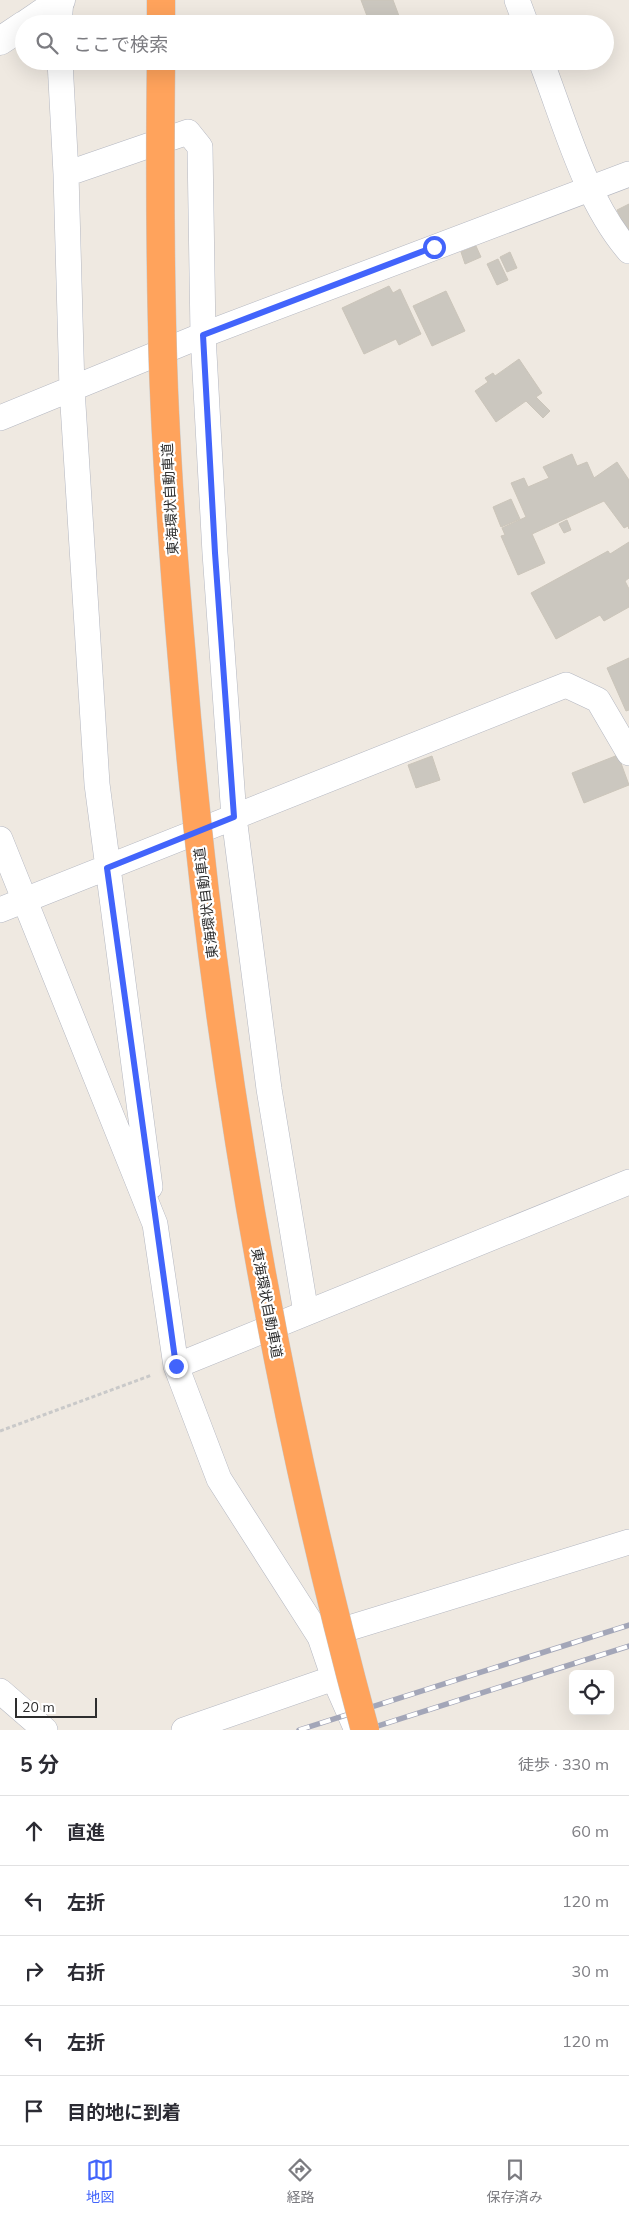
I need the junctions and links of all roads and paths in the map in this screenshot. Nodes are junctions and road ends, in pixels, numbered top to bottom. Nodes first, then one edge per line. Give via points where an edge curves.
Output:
1 (61, 0) edge
2 (161, 0) edge
3 (517, 0) edge
4 (38, 15) edge
5 (60, 15) edge
6 (161, 15) edge
7 (523, 15) edge
8 (15, 31) edge
9 (0, 41) edge
10 (60, 70) edge
11 (161, 70) edge
12 (544, 70) edge
13 (66, 174) junction
14 (629, 174) edge
15 (590, 190) junction
16 (629, 251) edge
17 (203, 335) junction
18 (72, 389) junction
19 (0, 418) edge
20 (629, 753) edge
21 (234, 817) junction
22 (0, 839) edge
23 (107, 868) junction
24 (24, 900) junction
25 (0, 910) edge
26 (629, 1182) edge
27 (155, 1224) junction
28 (306, 1313) junction
29 (176, 1366) junction
30 (0, 1431) edge
31 (629, 1542) edge
32 (320, 1637) junction
33 (334, 1678) junction
34 (0, 1691) edge
35 (45, 1730) edge
36 (184, 1730) edge
37 (357, 1730) edge
38 (365, 1730) edge

1 - 4 street
1 - 5 street
2 - 6 highway
3 - 7 street
8 - 9 street
10 - 13 street
11 - 38 highway, 東海環状自動車道, bridge via 162,327 174,560 191,771 215,979 247,1201 289,1417 334,1618
12 - 15 street
13 - 17 street via 188,132 200,146
13 - 18 street
14 - 15 street
15 - 16 street
15 - 17 street
17 - 18 street
17 - 21 street
18 - 19 street
18 - 23 street via 97,784
20 - 21 street via 598,700 566,685
21 - 23 street
21 - 28 street via 269,1089
22 - 24 street
23 - 24 street
23 - 27 street
24 - 25 street
24 - 27 street
26 - 28 street
27 - 29 street
28 - 29 street
29 - 30 path
29 - 32 street via 220,1479
31 - 32 street
32 - 33 street
33 - 36 street
33 - 37 street
34 - 35 street

